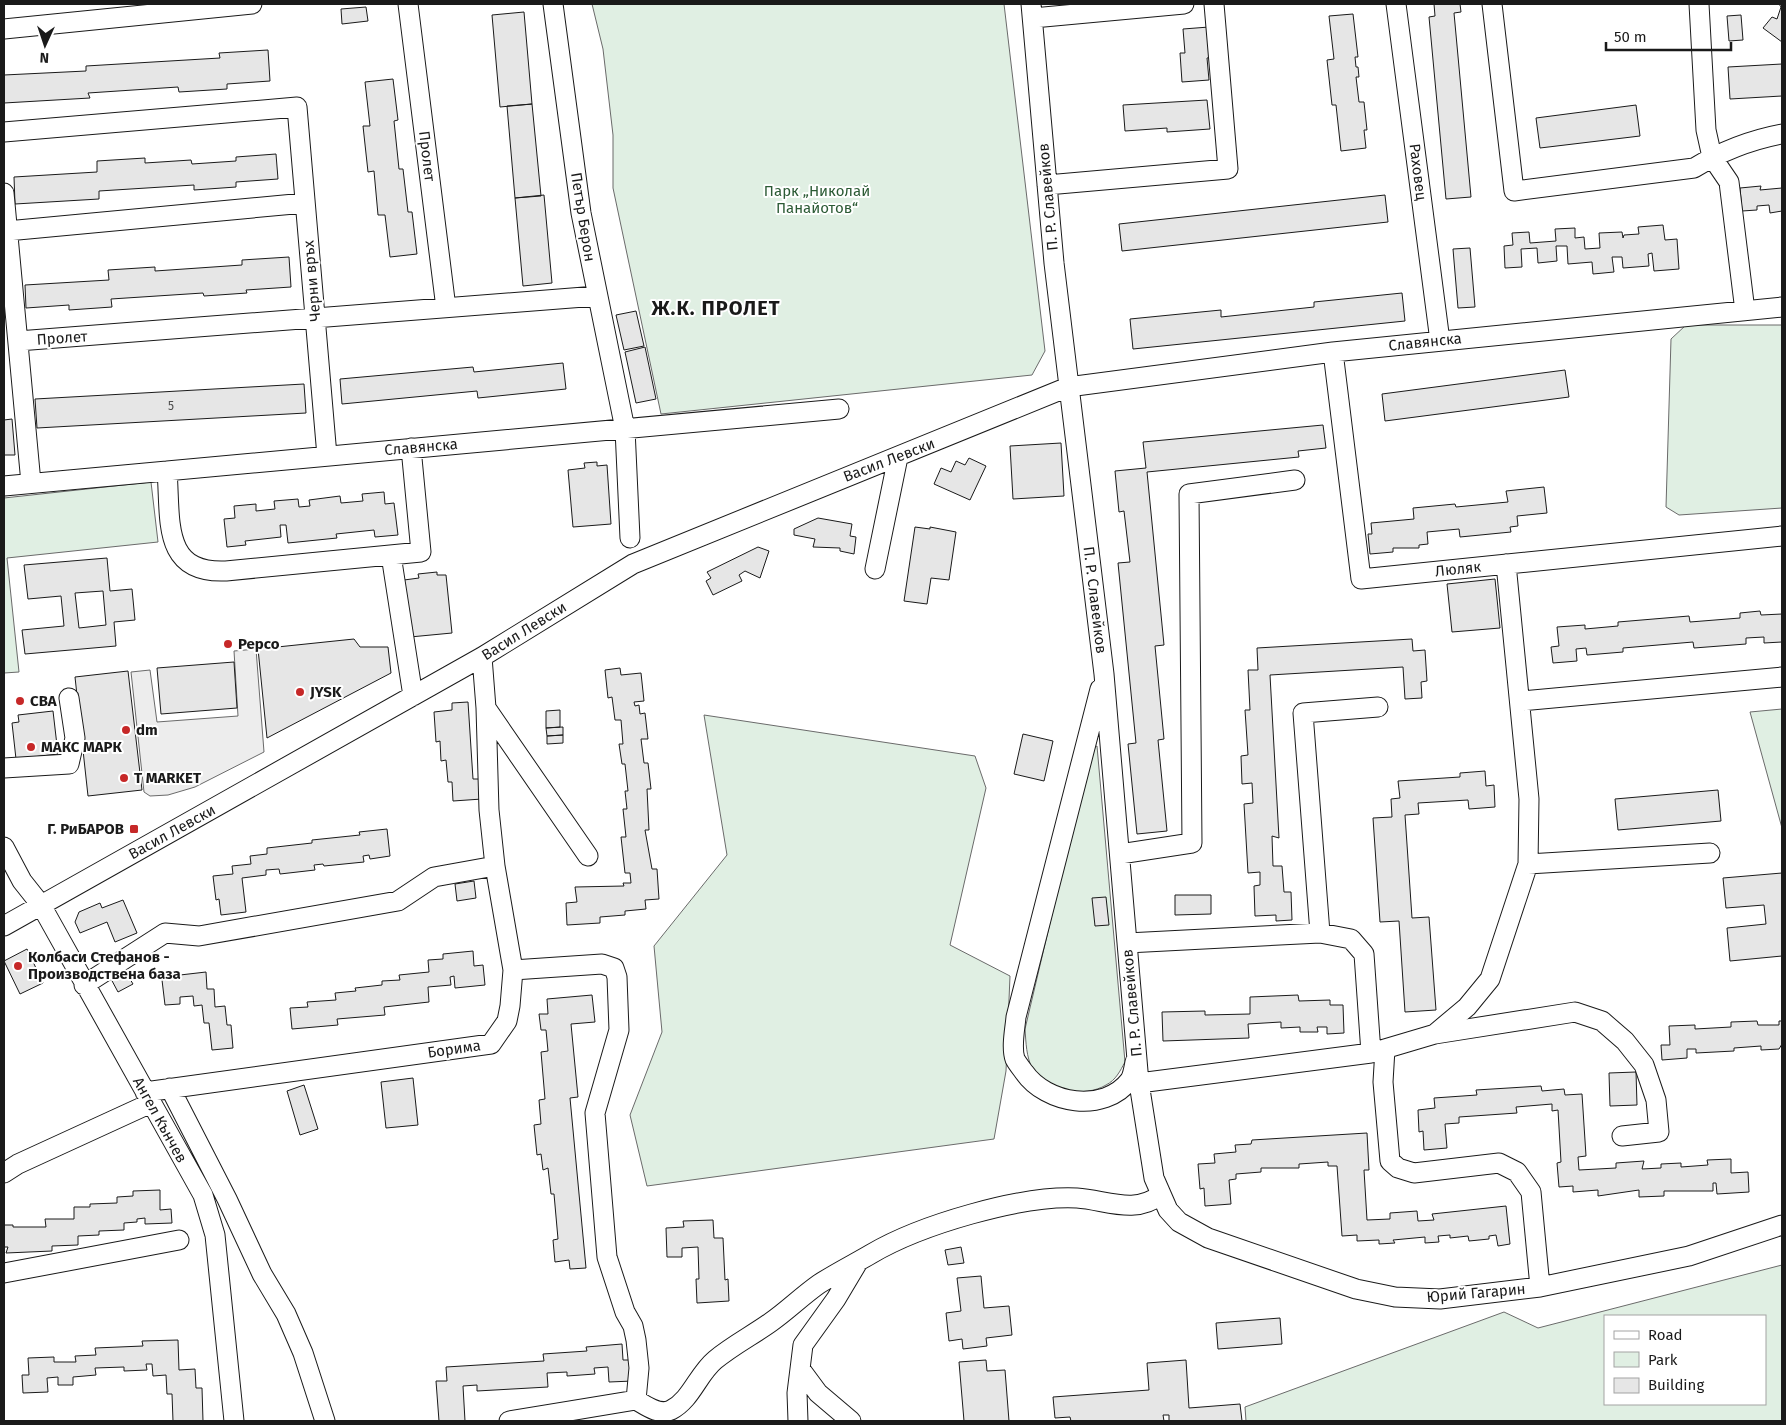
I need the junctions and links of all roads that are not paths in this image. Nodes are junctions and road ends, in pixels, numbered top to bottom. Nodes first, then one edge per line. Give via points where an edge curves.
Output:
1 (252, 4) edge
2 (408, 4) edge
3 (554, 4) edge
4 (1184, 4) edge
5 (1214, 4) edge
6 (1396, 4) edge
7 (1492, 4) edge
8 (1699, 4) edge
9 (155, 9) edge
10 (1032, 11) edge
11 (4, 29) edge
12 (4, 132) edge
13 (1782, 134) edge
14 (1712, 157) junction
15 (1047, 185) junction
16 (4, 193) edge
17 (305, 204) junction
18 (7, 231) junction
19 (597, 296) junction
20 (1782, 307) edge
21 (446, 308) junction
22 (1745, 311) junction
23 (315, 318) junction
24 (18, 341) junction
25 (1440, 341) junction
26 (1333, 352) junction
27 (1068, 387) junction
28 (839, 409) dead end
29 (625, 429) junction
30 (411, 448) junction
31 (327, 456) junction
32 (898, 457) junction
33 (167, 471) junction
34 (1295, 480) dead end
35 (31, 483) junction
36 (4, 486) edge
37 (1782, 536) edge
38 (630, 538) dead end
39 (391, 555) junction
40 (1506, 564) junction
41 (875, 569) dead end
42 (482, 657) junction
43 (1104, 674) junction
44 (1782, 677) edge
45 (413, 696) junction
46 (69, 698) dead end
47 (1521, 701) junction
48 (1378, 707) dead end
49 (486, 708) junction
50 (4, 768) edge
51 (4, 847) edge
52 (1710, 853) dead end
53 (1120, 854) junction
54 (588, 856) dead end
55 (1528, 864) junction
56 (495, 866) junction
57 (41, 905) junction
58 (4, 926) edge
59 (1320, 933) junction
60 (1127, 943) junction
61 (513, 970) junction
62 (84, 985) junction
63 (1434, 1034) junction
64 (1378, 1051) junction
65 (1137, 1056) junction
66 (1139, 1083) junction
67 (170, 1088) junction
68 (148, 1097) junction
69 (1622, 1136) dead end
70 (4, 1173) edge
71 (1160, 1195) junction
72 (1782, 1225) edge
73 (179, 1240) dead end
74 (859, 1261) junction
75 (4, 1273) edge
76 (1540, 1287) junction
77 (801, 1370) junction
78 (636, 1400) junction
79 (234, 1421) edge
80 (325, 1421) edge
81 (509, 1421) edge
82 (798, 1421) edge
83 (851, 1421) edge

1 - 9 street
2 - 21 street, Пролет
3 - 19 street, Петър Берон via 581,213
4 - 10 street
5 - 15 street via 1228,169
6 - 25 street, Раховец
7 - 14 street via 1514,190 1694,168
8 - 14 street via 1706,130
9 - 11 street
10 - 15 street, П. Р. Славейков
12 - 17 street, Черни връх via 297,107
13 - 14 street via 1750,140
14 - 22 street via 1729,182
15 - 27 street, П. Р. Славейков
16 - 18 street, Пролет
17 - 18 street
17 - 23 street, Черни връх
18 - 24 street, Пролет
19 - 21 street
19 - 29 street, Петър Берон
20 - 22 street, Славянска
21 - 23 street
22 - 25 street, Славянска
23 - 24 street, Пролет
23 - 31 street, Черни връх
24 - 35 street, Пролет
25 - 26 street, Славянска
26 - 27 street, Славянска
26 - 40 street, Люляк via 1362,579
27 - 32 street, Васил Левски
27 - 43 street, П. Р. Славейков
28 - 29 street, Славянска
29 - 30 street, Славянска
29 - 38 street, Петър Берон
30 - 31 street, Славянска
30 - 39 street via 421,552
31 - 33 street, Славянска
32 - 41 street
32 - 42 street, Васил Левски via 633,564
33 - 35 street, Славянска
33 - 39 street via 173,542 191,566 208,572
34 - 53 street via 1189,494 1192,843
35 - 36 street, Славянска
37 - 40 street, Люляк
39 - 45 street
40 - 47 street
42 - 45 street, Васил Левски
42 - 49 street, Борима
43 - 53 street, П. Р. Славейков
43 - 65 street via 1016,1017 1015,1059 1030,1080 1054,1097 1068,1101 1098,1099 1112,1094 1130,1079
44 - 47 street
45 - 57 street, Васил Левски
46 - 50 street via 76,738 69,764
47 - 55 street via 1529,799
48 - 59 street via 1303,713
49 - 54 street
49 - 56 street, Борима via 489,810
51 - 57 street, Ангел Кънчев via 22,881
52 - 55 street
53 - 60 street, П. Р. Славейков
55 - 63 street via 1490,979 1467,1007
56 - 61 street, Борима
56 - 62 street via 434,877 398,901 199,936 165,933
57 - 58 street, Васил Левски
57 - 62 street, Ангел Кънчев
59 - 60 street
59 - 64 street via 1351,939 1364,954
60 - 65 street, П. Р. Славейков
61 - 67 street, Борима via 507,1021 491,1044
61 - 78 street via 602,964 614,968 617,977 619,1030 595,1113 608,1257 625,1312 634,1326 639,1368
62 - 68 street, Ангел Кънчев
63 - 64 street
63 - 69 street via 1575,1012 1602,1021 1625,1041 1644,1065 1656,1100 1659,1132
64 - 66 street
64 - 76 street via 1390,1161 1398,1168 1414,1173 1499,1163 1517,1172 1531,1192
65 - 66 street, П. Р. Славейков
66 - 71 street, П. Р. Славейков via 1154,1178
67 - 68 street, Борима
67 - 80 street via 262,1274 286,1314 303,1353
68 - 70 street, Борима
68 - 79 street, Ангел Кънчев via 203,1196 215,1235
71 - 74 street via 1139,1206 1068,1198 1044,1199 973,1212 918,1232
71 - 76 street, Юрий Гагарин via 1179,1222 1208,1238 1356,1289 1395,1297 1440,1299
72 - 76 street, Юрий Гагарин via 1689,1256
73 - 75 street
74 - 77 street via 804,1345
74 - 78 street via 818,1285 714,1361 680,1405 668,1412 654,1410
77 - 82 street via 797,1394
77 - 83 street via 818,1393
78 - 81 street

